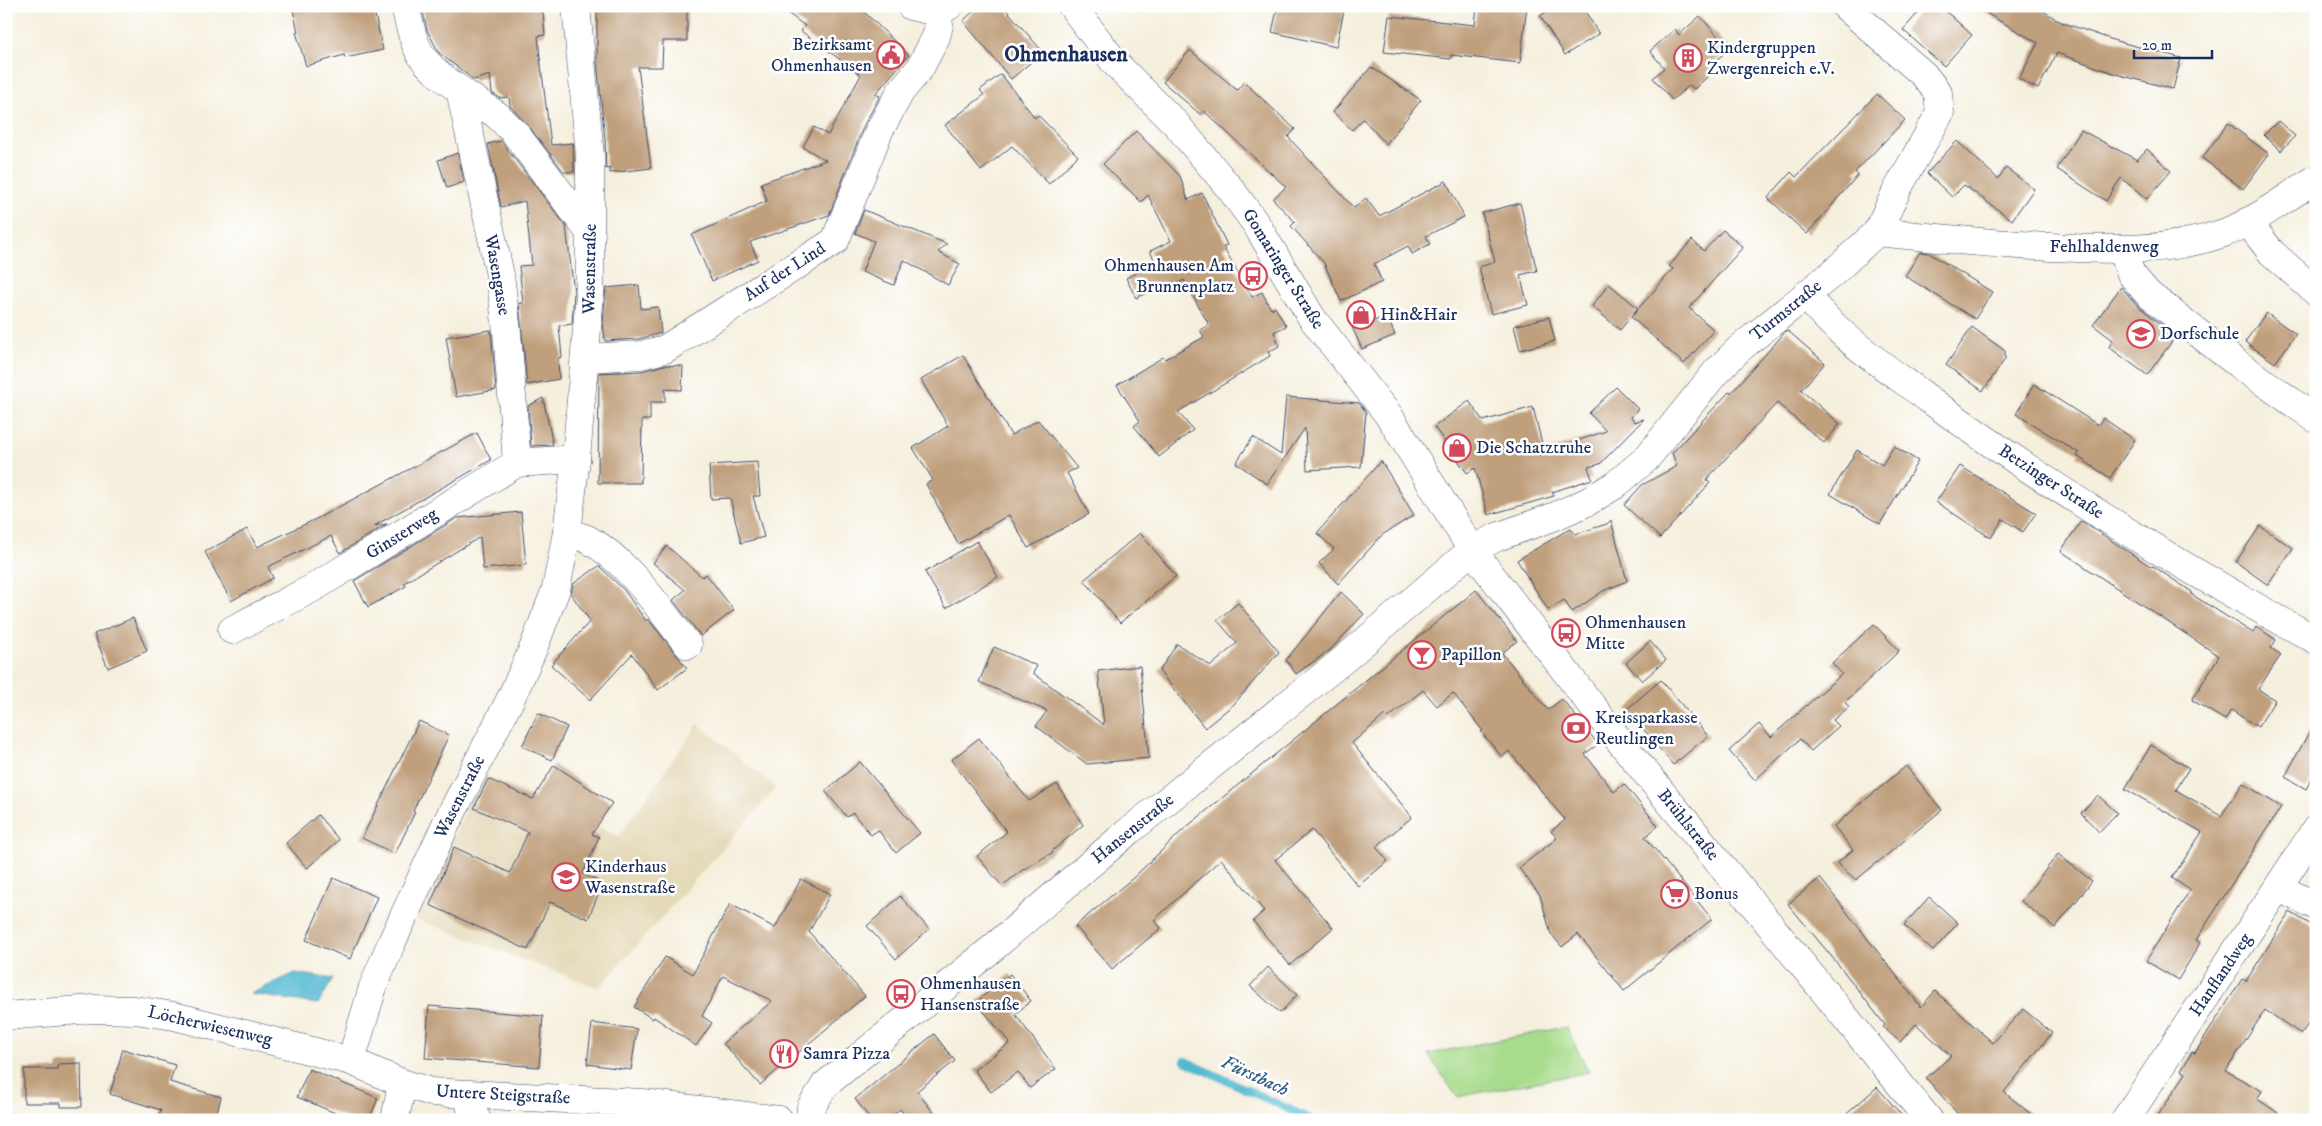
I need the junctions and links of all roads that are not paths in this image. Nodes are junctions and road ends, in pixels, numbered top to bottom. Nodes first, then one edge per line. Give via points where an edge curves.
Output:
1 (404, 6) edge
2 (576, 6) edge
3 (911, 6) edge
4 (1072, 6) edge
5 (1845, 6) edge
6 (943, 9) edge
7 (460, 90) junction
8 (2316, 179) edge
9 (2248, 222) junction
10 (1877, 232) junction
11 (590, 234) junction
12 (2123, 251) junction
13 (2316, 292) edge
14 (1806, 295) junction
15 (586, 358) junction
16 (2316, 419) edge
17 (576, 459) junction
18 (517, 463) junction
19 (567, 532) junction
20 (1472, 550) junction
21 (232, 630) dead end
22 (2316, 640) edge
23 (688, 645) dead end
24 (2316, 829) edge
25 (2279, 888) junction
26 (2316, 906) edge
27 (6, 1016) edge
28 (351, 1061) junction
29 (402, 1083) junction
30 (473, 1108) edge
31 (395, 1120) edge
32 (779, 1120) edge
33 (810, 1120) edge
34 (1929, 1120) edge
35 (2125, 1120) edge

1 - 7 street via 413,41 423,61
2 - 11 street, Wasenstraße via 590,156
3 - 6 street, Auf der Lind
4 - 20 street, Gomaringer Straße via 1115,63 1176,124 1232,191 1256,224 1312,318 1390,417
5 - 10 street, Turmstraße via 1924,75 1938,93 1940,113
6 - 15 street, Auf der Lind via 934,43 920,68 901,91 879,131 835,240 665,350 641,356
7 - 11 street via 497,115 515,133
7 - 18 street, Wasengasse via 500,274
8 - 9 street, Fehlhaldenweg
9 - 12 street, Fehlhaldenweg via 2224,233 2165,248
9 - 13 street via 2272,253
10 - 12 street, Fehlhaldenweg via 2010,245
10 - 14 street, Turmstraße
11 - 15 street, Wasenstraße
12 - 16 street via 2131,274 2148,294
14 - 20 street, Turmstraße via 1739,349 1716,372 1646,459 1615,485 1553,518 1497,537
14 - 22 street, Betzinger Straße via 1858,346 2018,462 2186,567
15 - 17 street, Wasenstraße
17 - 18 street, Ginsterweg
17 - 19 street, Wasenstraße
18 - 21 street, Ginsterweg via 322,583
19 - 23 street via 588,540 611,556 649,595
19 - 28 street, Wasenstraße via 556,589 532,649 391,944 373,987
20 - 33 street, Hansenstraße via 1342,661 1124,836 825,1085 811,1107
20 - 34 street, Brühlstraße via 1612,732
24 - 25 street, Hanflandweg
25 - 26 street
25 - 35 street, Hanflandweg
27 - 28 street, Löcherwiesenweg via 135,1010 174,1016
28 - 29 street, Untere Steigstraße
29 - 30 street, Untere Steigstraße
29 - 31 street
30 - 32 street, Untere Steigstraße via 510,1095 643,1102

